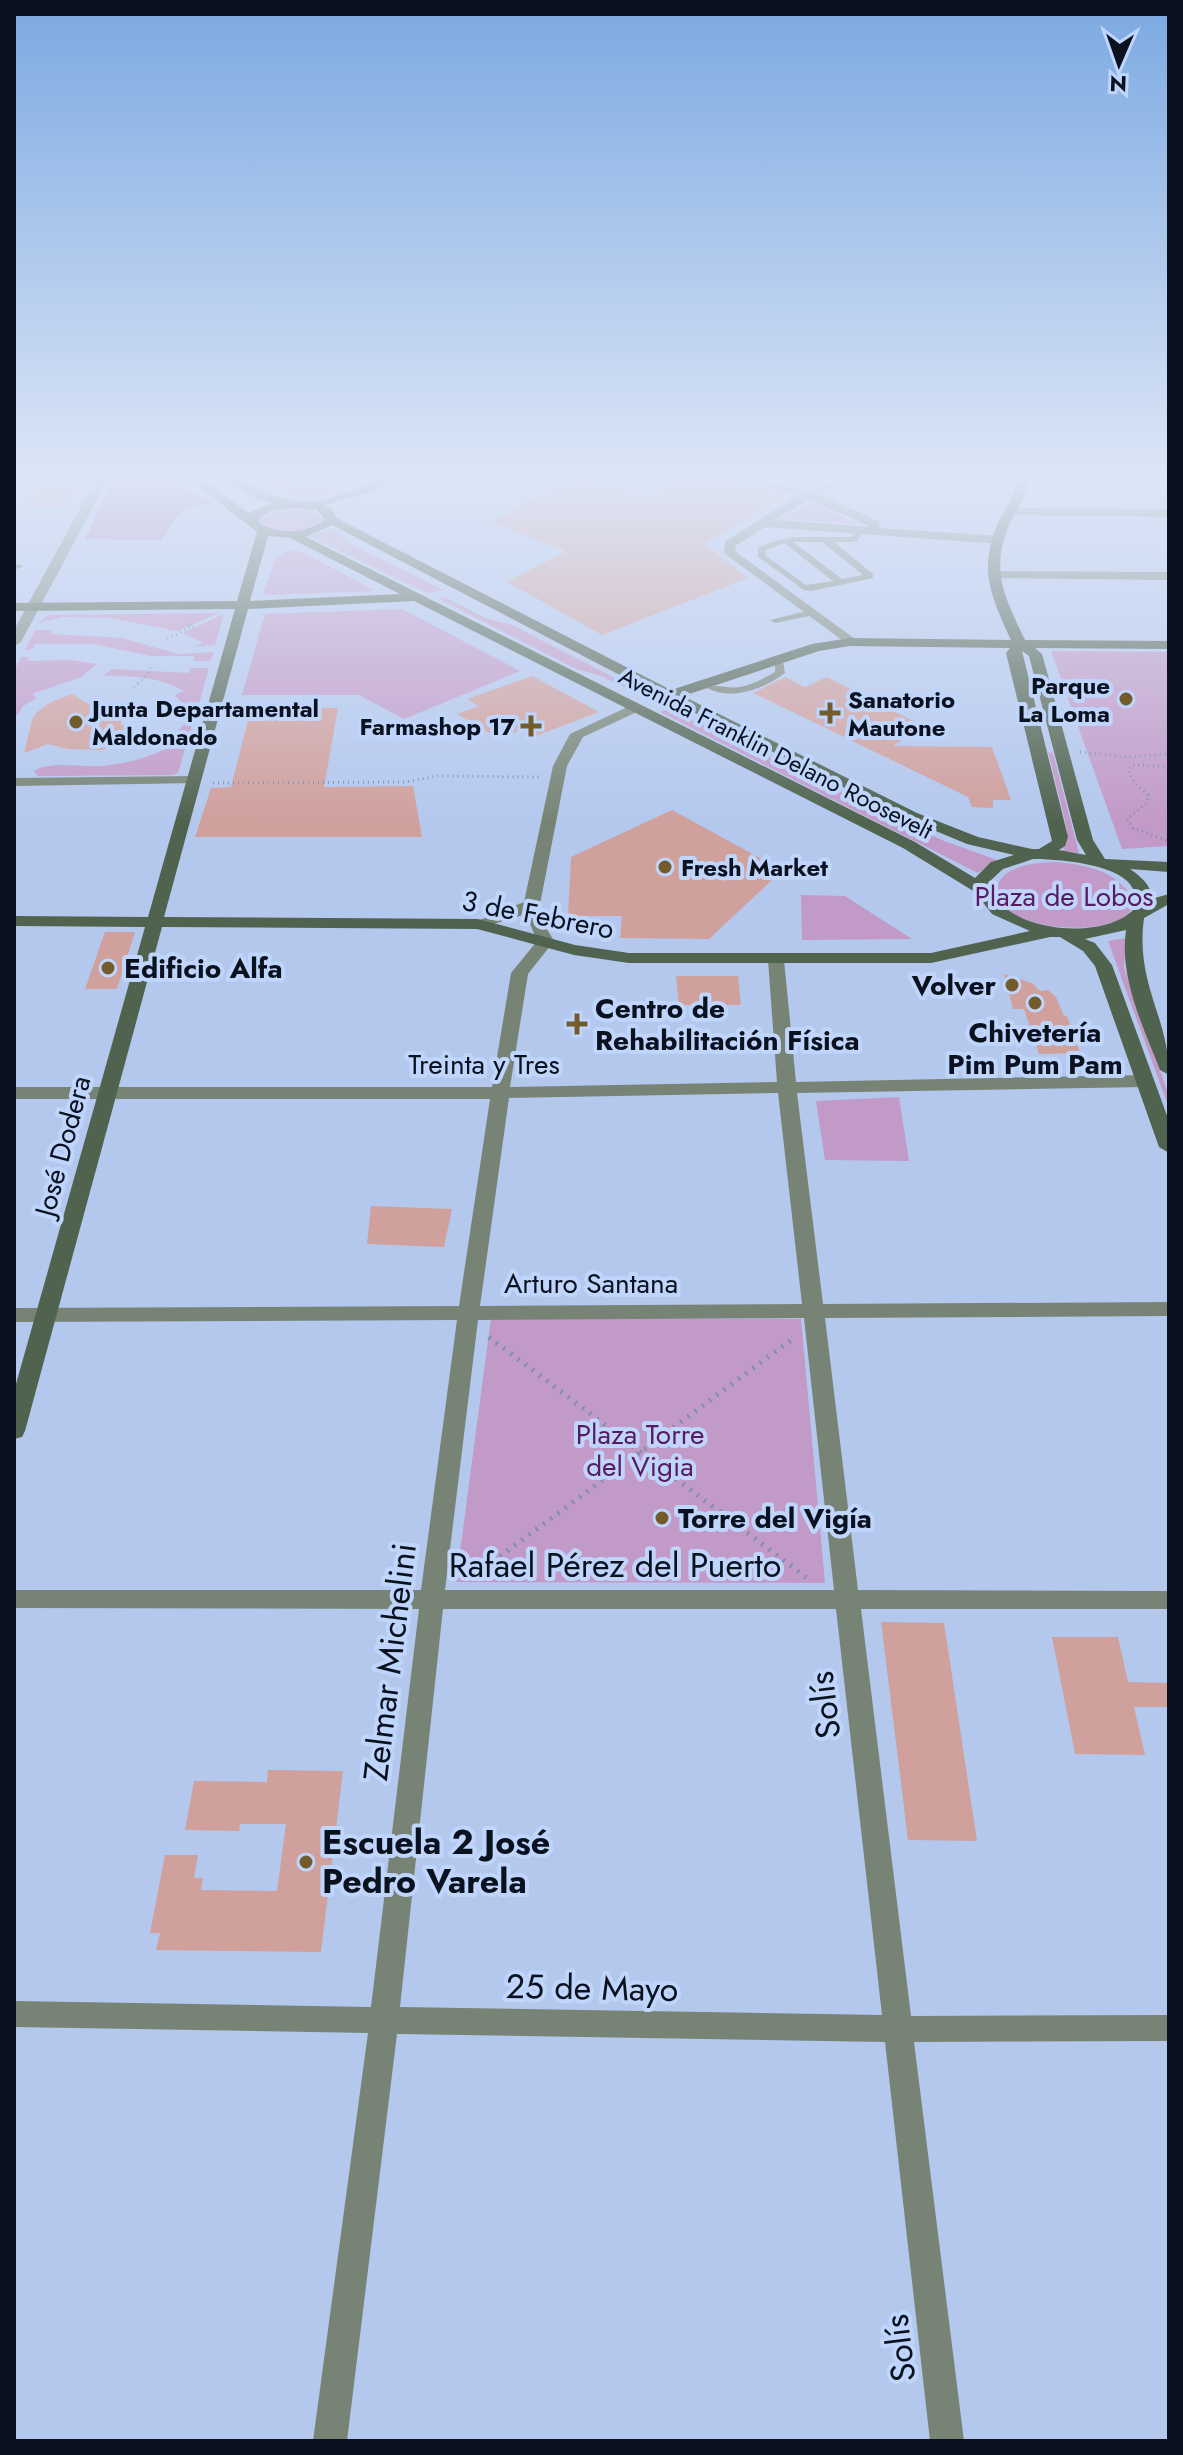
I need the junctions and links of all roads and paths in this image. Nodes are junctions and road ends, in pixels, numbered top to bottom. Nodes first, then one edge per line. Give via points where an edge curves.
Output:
1 (40, 594) edge
2 (246, 594) edge
3 (410, 594) edge
4 (471, 594) edge
5 (785, 594) edge
6 (997, 594) edge
7 (415, 596) junction
8 (243, 605) junction
9 (14, 607) edge
10 (33, 607) junction
11 (811, 613) junction
12 (516, 618) junction
13 (775, 620) dead end
14 (190, 628) dead end
15 (167, 639) dead end
16 (14, 642) edge
17 (850, 642) junction
18 (1020, 644) junction
19 (1169, 645) edge
20 (770, 663) junction
21 (152, 664) dead end
22 (134, 687) dead end
23 (673, 698) junction
24 (214, 710) junction
25 (639, 711) junction
26 (177, 712) dead end
27 (1038, 746) junction
28 (1060, 748) junction
29 (1169, 754) edge
30 (1169, 766) edge
31 (556, 777) junction
32 (194, 780) junction
33 (14, 782) edge
34 (1169, 841) edge
35 (1038, 854) junction
36 (1101, 862) junction
37 (1169, 867) edge
38 (981, 889) junction
39 (1169, 899) edge
40 (532, 904) junction
41 (1138, 915) junction
42 (14, 921) edge
43 (155, 922) junction
44 (478, 924) junction
45 (1056, 933) junction
46 (546, 941) junction
47 (776, 960) junction
48 (1169, 1070) edge
49 (1145, 1081) junction
50 (787, 1088) junction
51 (14, 1093) edge
52 (106, 1093) junction
53 (499, 1093) junction
54 (1169, 1144) edge
55 (1169, 1309) edge
56 (14, 1315) edge
57 (45, 1315) junction
58 (815, 1315) junction
59 (466, 1316) junction
60 (14, 1431) edge
61 (640, 1452) junction
62 (14, 1599) edge
63 (437, 1599) junction
64 (841, 1599) junction
65 (1169, 1600) edge
66 (14, 2014) edge
67 (384, 2021) junction
68 (1169, 2028) edge
69 (899, 2029) junction
70 (330, 2441) edge
71 (947, 2441) edge

1 - 10 street
2 - 8 street, José Dodera
3 - 7 street, Avenida Franklin Delano Roosevelt
4 - 12 street, Avenida Franklin Delano Roosevelt
5 - 11 street
6 - 18 street
7 - 8 street
7 - 12 street via 443,594 489,615
7 - 25 street, Avenida Franklin Delano Roosevelt
8 - 10 street
8 - 24 street, José Dodera
9 - 10 street
10 - 16 street
11 - 13 lane
11 - 17 street
12 - 23 street, Avenida Franklin Delano Roosevelt
14 - 15 path
17 - 18 street
17 - 20 street
18 - 19 street
18 - 27 street via 1013,653
18 - 28 street via 1035,654
20 - 23 street
20 - 23 street
21 - 22 path
23 - 25 street
23 - 35 street, Avenida Franklin Delano Roosevelt via 912,816 973,841
24 - 26 lane
24 - 32 street, José Dodera
25 - 31 street via 574,744
25 - 38 street, Avenida Franklin Delano Roosevelt via 909,845
27 - 28 street
27 - 35 street via 1060,837 1059,843
28 - 29 path via 1126,757
28 - 36 street via 1085,840
30 - 34 path via 1146,763 1128,770 1148,795 1147,803 1127,819 1133,828
31 - 32 path
31 - 40 street
32 - 33 street
32 - 43 street, José Dodera
35 - 36 street, Avenida Franklin Delano Roosevelt
35 - 38 street via 1000,863 982,879
36 - 37 street
36 - 41 street via 1134,881 1142,892
38 - 45 street, Avenida Franklin Delano Roosevelt via 999,914
39 - 41 street
40 - 44 street
40 - 46 street
41 - 45 street via 1104,932
41 - 48 street via 1132,942 1135,979
42 - 43 street, 3 de Febrero
43 - 44 street, 3 de Febrero
43 - 52 street, José Dodera
44 - 46 street, 3 de Febrero
45 - 47 street, 3 de Febrero via 950,957
45 - 49 street via 1089,947 1103,965
46 - 47 street, 3 de Febrero via 629,958
46 - 53 street, Zelmar Michelini via 520,973
47 - 50 street, Solís
49 - 50 street, Treinta y Tres
49 - 54 street
50 - 53 street, Treinta y Tres
50 - 58 street, Solís
51 - 52 street, Treinta y Tres
52 - 53 street, Treinta y Tres
52 - 57 street, José Dodera
53 - 59 street, Zelmar Michelini
55 - 58 street, Arturo Santana
56 - 57 street, Arturo Santana
57 - 59 street, Arturo Santana
57 - 60 street, José Dodera
58 - 59 street, Arturo Santana
58 - 61 path
58 - 64 street, Solís
59 - 61 path
59 - 63 street, Zelmar Michelini
61 - 63 path
61 - 64 path
62 - 63 street, Rafael Pérez del Puerto
63 - 64 street, Rafael Pérez del Puerto
63 - 67 street, Zelmar Michelini
64 - 65 street, Rafael Pérez del Puerto
64 - 69 street, Solís
66 - 67 street, 25 de Mayo
67 - 69 street, 25 de Mayo
67 - 70 street, Zelmar Michelini
68 - 69 street, 25 de Mayo
69 - 71 street, Solís

